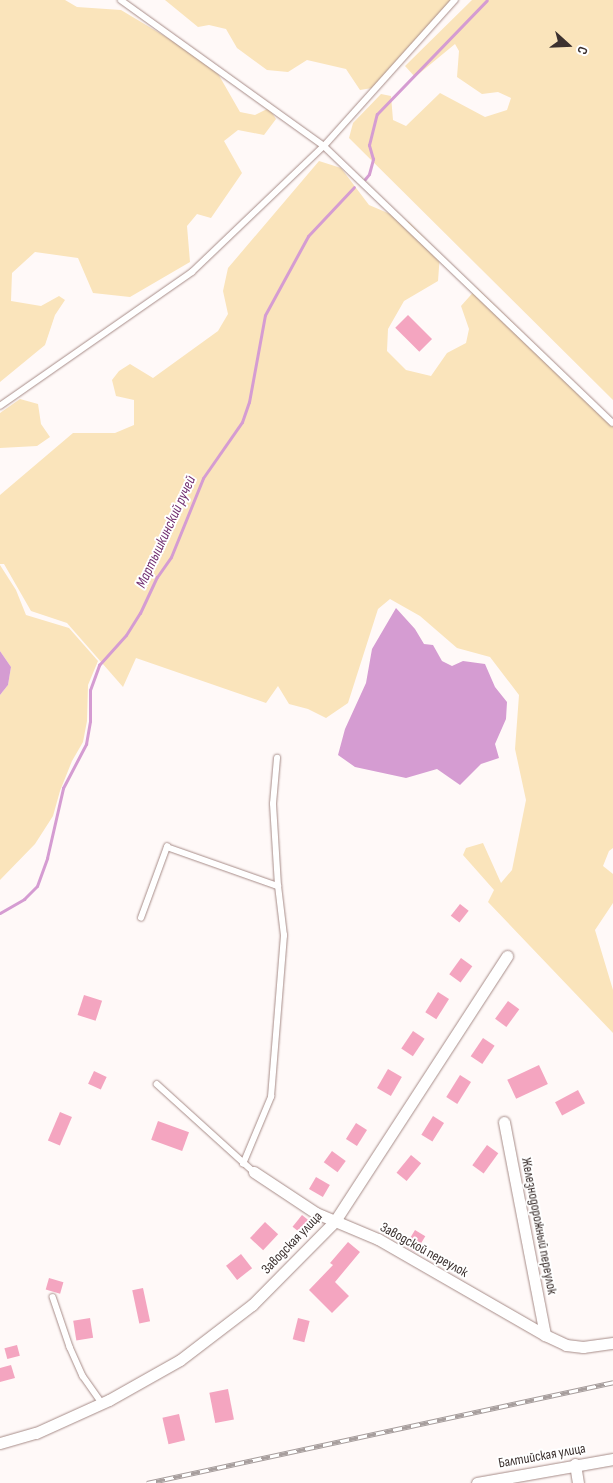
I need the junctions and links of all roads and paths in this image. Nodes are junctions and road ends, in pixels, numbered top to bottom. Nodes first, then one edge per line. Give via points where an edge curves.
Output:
1 (121, 0) edge
2 (455, 0) edge
3 (324, 146) junction
4 (0, 406) edge
5 (613, 423) edge
6 (277, 758) dead end
7 (278, 886) junction
8 (141, 918) dead end
9 (507, 956) dead end
10 (157, 1084) dead end
11 (504, 1122) dead end
12 (243, 1164) junction
13 (254, 1172) joint
14 (335, 1221) junction
15 (53, 1296) dead end
16 (545, 1336) junction
17 (613, 1343) edge
18 (102, 1402) junction
19 (0, 1443) edge
20 (613, 1459) edge
21 (575, 1464) junction
22 (477, 1483) edge
23 (578, 1483) edge

1 - 3 lane
2 - 3 lane
3 - 4 lane via 192,272
3 - 5 lane
6 - 7 lane via 273,804
7 - 8 lane via 167,847
7 - 12 lane via 284,936 271,1097
9 - 14 street, Заводская улица
10 - 12 lane
11 - 16 street, Железнодорожный переулок
12 - 13 lane
13 - 14 street, Заводской переулок via 316,1214
14 - 16 street, Заводской переулок via 378,1240
14 - 18 street, Заводская улица via 252,1305 180,1360
15 - 18 lane via 70,1348 83,1376
16 - 17 street, Заводской переулок via 566,1345 584,1347
18 - 19 street, Заводская улица via 36,1433
20 - 21 street, Балтийская улица
21 - 22 street, Балтийская улица
21 - 23 street

